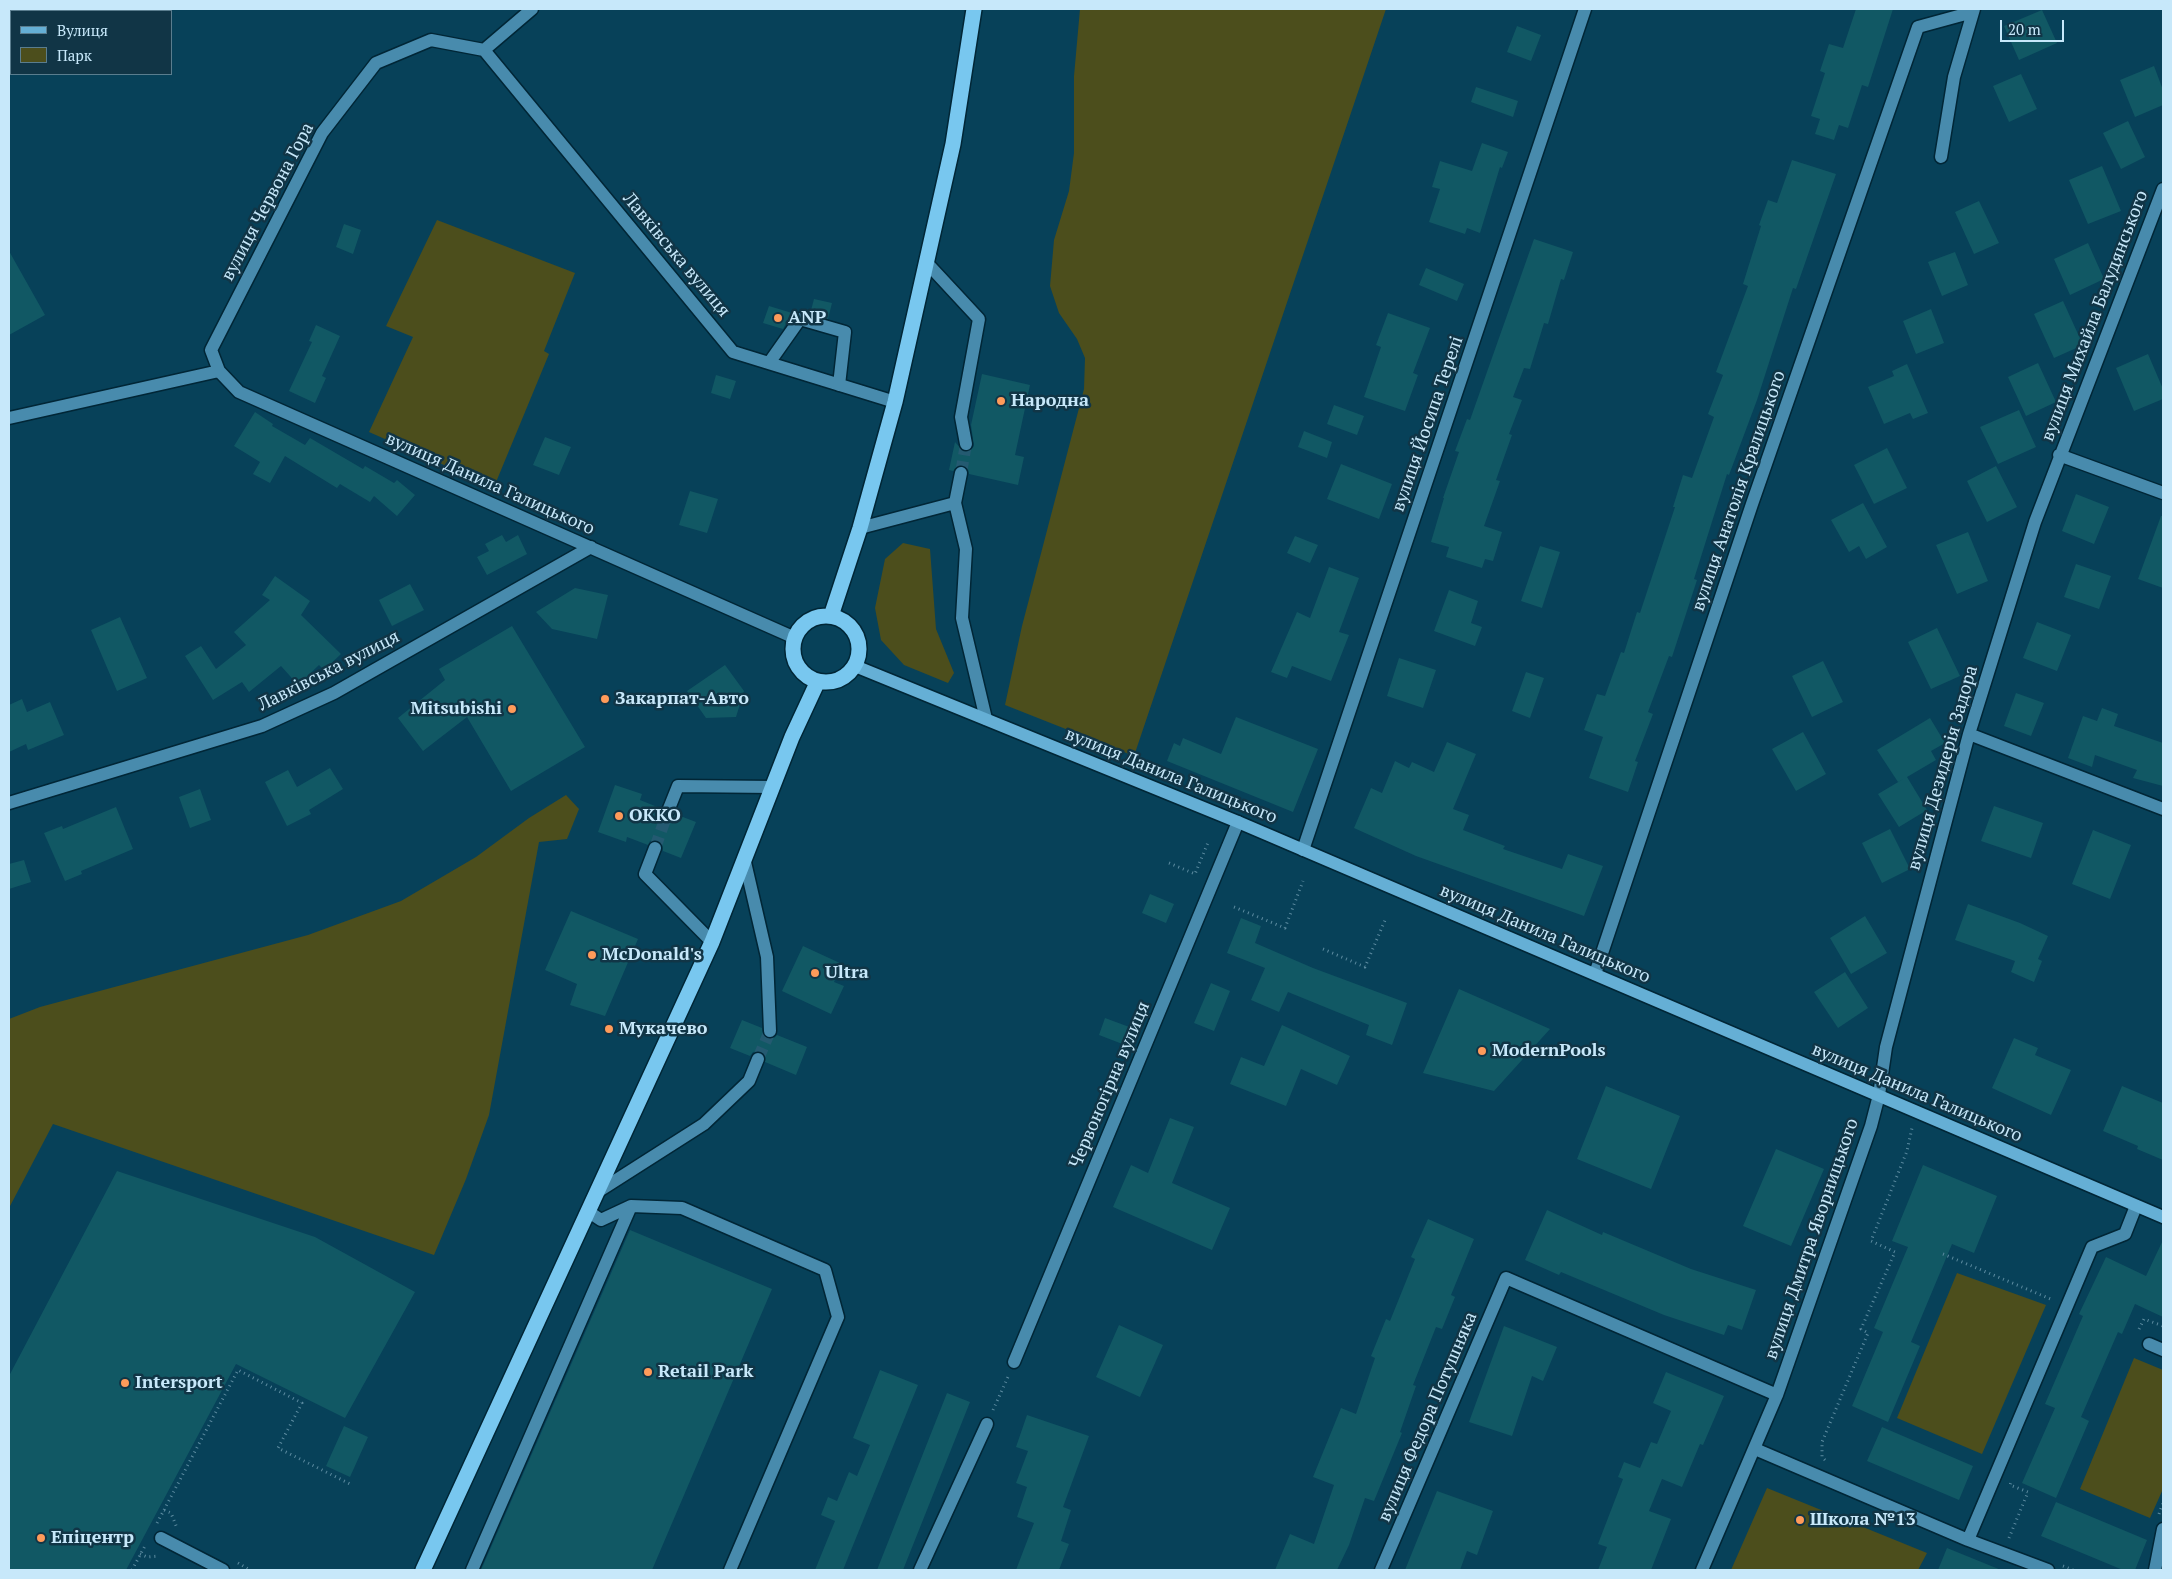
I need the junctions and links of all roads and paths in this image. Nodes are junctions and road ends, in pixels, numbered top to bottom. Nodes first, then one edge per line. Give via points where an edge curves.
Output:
1 (532, 9) edge
2 (974, 9) edge
3 (1586, 9) edge
4 (1974, 10) edge
5 (484, 50) junction
6 (1941, 157) dead end
7 (2163, 189) edge
8 (926, 263) junction
9 (769, 363) junction
10 (219, 372) junction
11 (839, 385) junction
12 (895, 402) junction
13 (9, 418) edge
14 (966, 444) tunnel mouth
15 (2059, 455) junction
16 (961, 473) tunnel mouth
17 (2163, 493) edge
18 (955, 503) junction
19 (860, 528) junction
20 (590, 547) junction
21 (831, 616) junction
22 (795, 638) junction
23 (855, 666) junction
24 (818, 681) junction
25 (986, 719) junction
26 (1969, 734) junction
27 (773, 787) junction
28 (9, 803) edge
29 (2163, 809) edge
30 (668, 811) tunnel mouth
31 (1238, 822) junction
32 (1209, 840) dead end
33 (655, 848) tunnel mouth
34 (1303, 850) junction
35 (745, 862) junction
36 (1169, 863) dead end
37 (1304, 881) dead end
38 (1234, 907) dead end
39 (1386, 918) dead end
40 (712, 942) junction
41 (1323, 949) dead end
42 (1595, 974) junction
43 (770, 1032) tunnel mouth
44 (758, 1059) tunnel mouth
45 (1879, 1095) junction
46 (1913, 1125) dead end
47 (599, 1191) junction
48 (632, 1206) junction
49 (2136, 1206) junction
50 (589, 1212) junction
51 (2163, 1217) edge
52 (1943, 1254) dead end
53 (2067, 1306) junction
54 (2149, 1344) dead end
55 (2163, 1350) edge
56 (1014, 1362) joint
57 (1777, 1395) junction
58 (987, 1424) joint
59 (1755, 1449) junction
60 (1829, 1465) dead end
61 (2014, 1476) dead end
62 (352, 1485) dead end
63 (164, 1510) dead end
64 (2163, 1528) edge
65 (160, 1538) dead end
66 (1968, 1540) junction
67 (2007, 1544) dead end
68 (140, 1554) dead end
69 (2052, 1567) edge
70 (132, 1570) edge
71 (223, 1570) edge
72 (423, 1570) edge
73 (472, 1570) edge
74 (730, 1570) edge
75 (920, 1570) edge
76 (1381, 1570) edge
77 (1702, 1570) edge
78 (2073, 1570) edge
79 (2155, 1570) edge

1 - 5 street
2 - 8 highway via 953,144
3 - 34 street, вулиця Йосипа Терелі
4 - 6 street via 1954,77
4 - 42 street, вулиця Анатолія Кралицького via 1918,28
5 - 9 street, Лавківська вулиця via 733,352
5 - 10 street, вулиця Червона Гора via 431,40 376,63 322,133 211,350
7 - 15 street, вулиця Михайла Балудянського
8 - 12 highway
8 - 14 street via 979,319 961,417
9 - 11 street, Лавківська вулиця
9 - 11 street via 800,319 845,332
10 - 13 street
10 - 20 street, вулиця Данила Галицького via 240,392
11 - 12 street, Лавківська вулиця
12 - 19 highway
15 - 17 street
15 - 26 street, вулиця Дезидерія Задора
16 - 18 street
18 - 19 street
18 - 25 street via 966,549 962,618
19 - 21 highway
20 - 22 street, вулиця Данила Галицького
20 - 28 street, Лавківська вулиця via 334,693 262,726
21 - 22 highway via 816,617 803,625
21 - 23 highway via 853,630 859,654
22 - 24 highway via 793,652 797,665 806,676
23 - 24 highway via 832,682
23 - 25 main road, вулиця Данила Галицького
24 - 27 highway
25 - 31 main road, вулиця Данила Галицького
26 - 29 street
26 - 45 street, вулиця Дезидерія Задора via 1886,1047
27 - 30 street via 678,786
27 - 35 highway
31 - 34 main road, вулиця Данила Галицького
31 - 56 street, Червоногірна вулиця
32 - 36 path via 1194,874
33 - 40 street via 645,874
34 - 42 main road, вулиця Данила Галицького
35 - 40 highway
35 - 43 street via 767,957
37 - 38 path via 1284,928
39 - 41 path via 1364,967
40 - 47 highway
42 - 45 main road, вулиця Данила Галицького
44 - 47 street via 749,1081 704,1124
45 - 49 main road, вулиця Данила Галицького
45 - 57 street, вулиця Дмитра Яворницького
46 - 60 path via 1907,1151 1871,1241 1895,1252 1861,1329 1868,1333 1822,1442 1822,1456
47 - 50 highway
48 - 50 street via 601,1220
48 - 73 street
48 - 74 street via 682,1208 825,1270 838,1317
49 - 51 main road, вулиця Данила Галицького
49 - 53 street via 2125,1234 2092,1246
50 - 72 highway
52 - 53 path
53 - 66 street
54 - 55 street
56 - 58 path
57 - 59 street, вулиця Дмитра Яворницького
57 - 76 street, вулиця Федора Потушняка via 1506,1278
58 - 75 street
59 - 66 street
59 - 77 street, вулиця Дмитра Яворницького
61 - 67 path via 2010,1484 2028,1492
62 - 63 path via 278,1448 302,1403 238,1370
64 - 79 street
65 - 71 street
66 - 69 street
68 - 70 path
69 - 78 path

